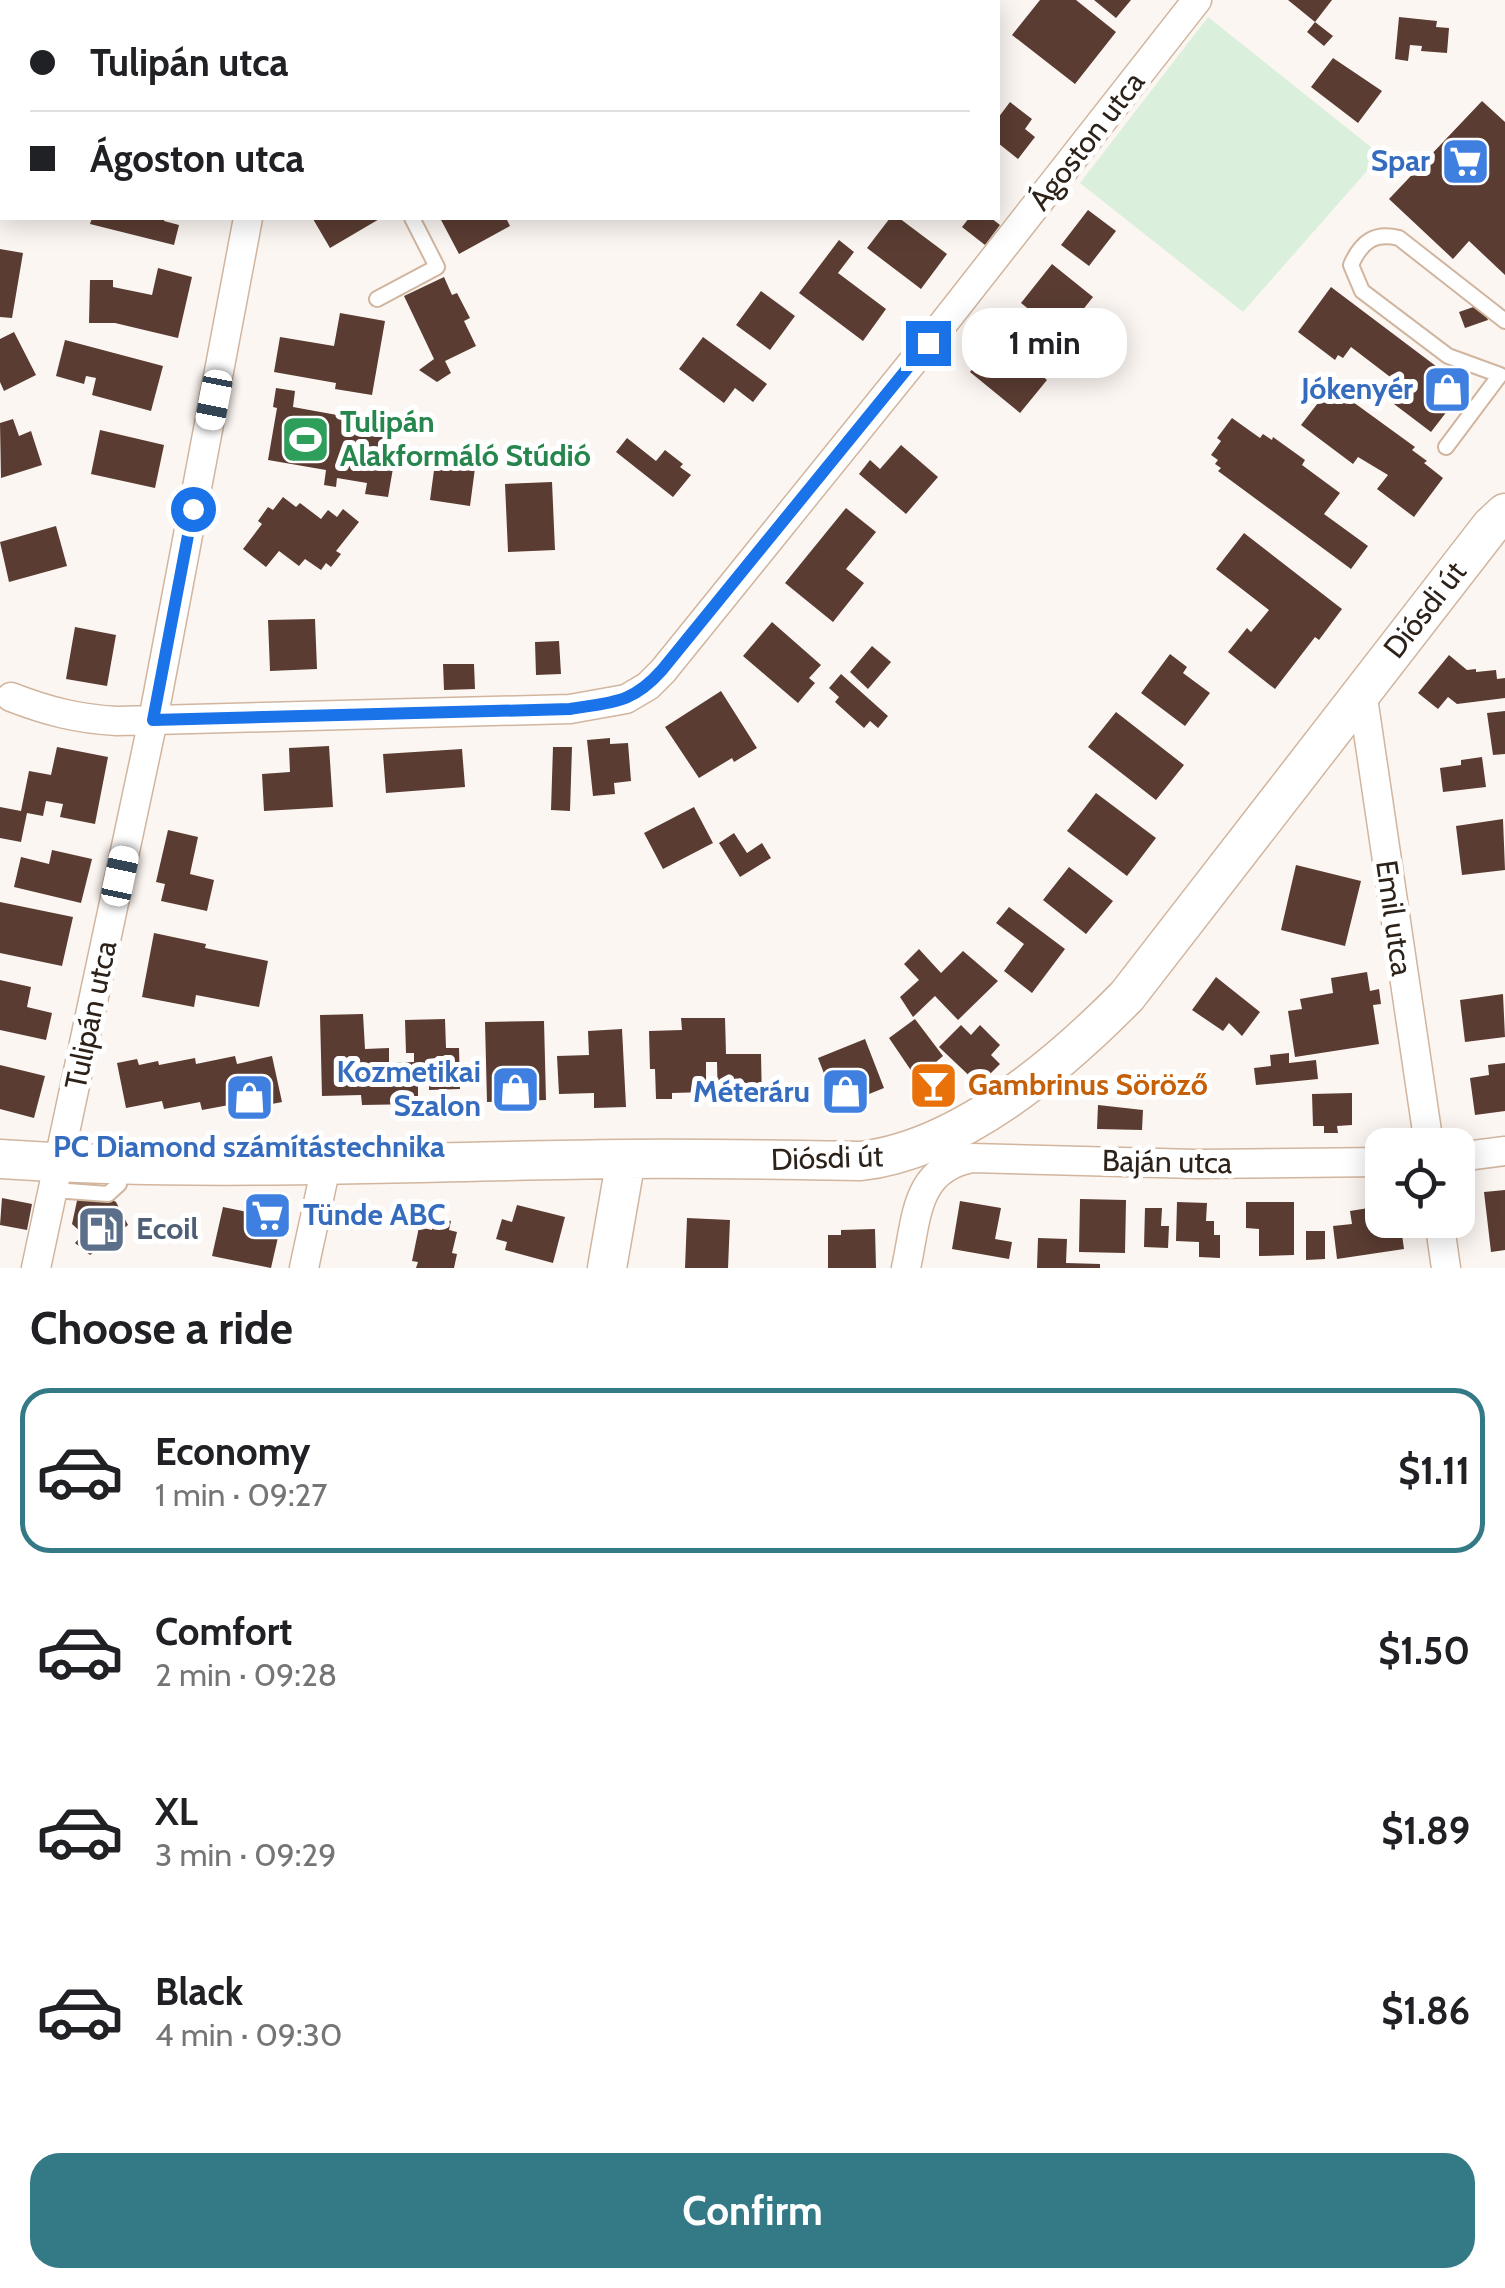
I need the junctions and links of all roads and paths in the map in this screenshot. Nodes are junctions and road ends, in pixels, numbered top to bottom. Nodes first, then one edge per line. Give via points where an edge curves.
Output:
1 (1197, 0) edge
2 (248, 220) edge
3 (413, 220) edge
4 (378, 300) dead end
5 (1505, 322) edge
6 (1503, 374) edge
7 (1446, 447) dead end
8 (1500, 512) edge
9 (1362, 690) junction
10 (4, 693) edge
11 (153, 720) junction
12 (1426, 1128) edge
13 (1505, 1151) edge
14 (1475, 1155) edge
15 (626, 1159) junction
16 (0, 1160) edge
17 (1365, 1162) edge
18 (326, 1166) junction
19 (57, 1177) junction
20 (1442, 1238) edge
21 (36, 1268) edge
22 (304, 1268) edge
23 (606, 1268) edge
24 (906, 1268) edge
25 (1446, 1268) edge

1 - 11 street, Ágoston utca via 928,343 638,694 570,709
2 - 11 street, Tulipán utca
3 - 4 lane via 437,268
5 - 6 lane via 1400,238 1371,238 1351,265 1362,291 1448,356
6 - 7 lane
8 - 9 main road, Diósdi út
9 - 12 street, Emil utca
9 - 15 main road, Diósdi út via 1127,996 1016,1092 894,1157
10 - 11 street, Ágoston utca via 82,719
11 - 19 street, Tulipán utca
13 - 14 street
15 - 18 main road, Diósdi út
15 - 23 main road
16 - 19 main road, Diósdi út
17 - 24 street, Baján utca via 951,1162 930,1179 920,1202
18 - 19 main road, Diósdi út via 123,1166
18 - 22 street
19 - 21 street, Tulipán utca
20 - 25 street

